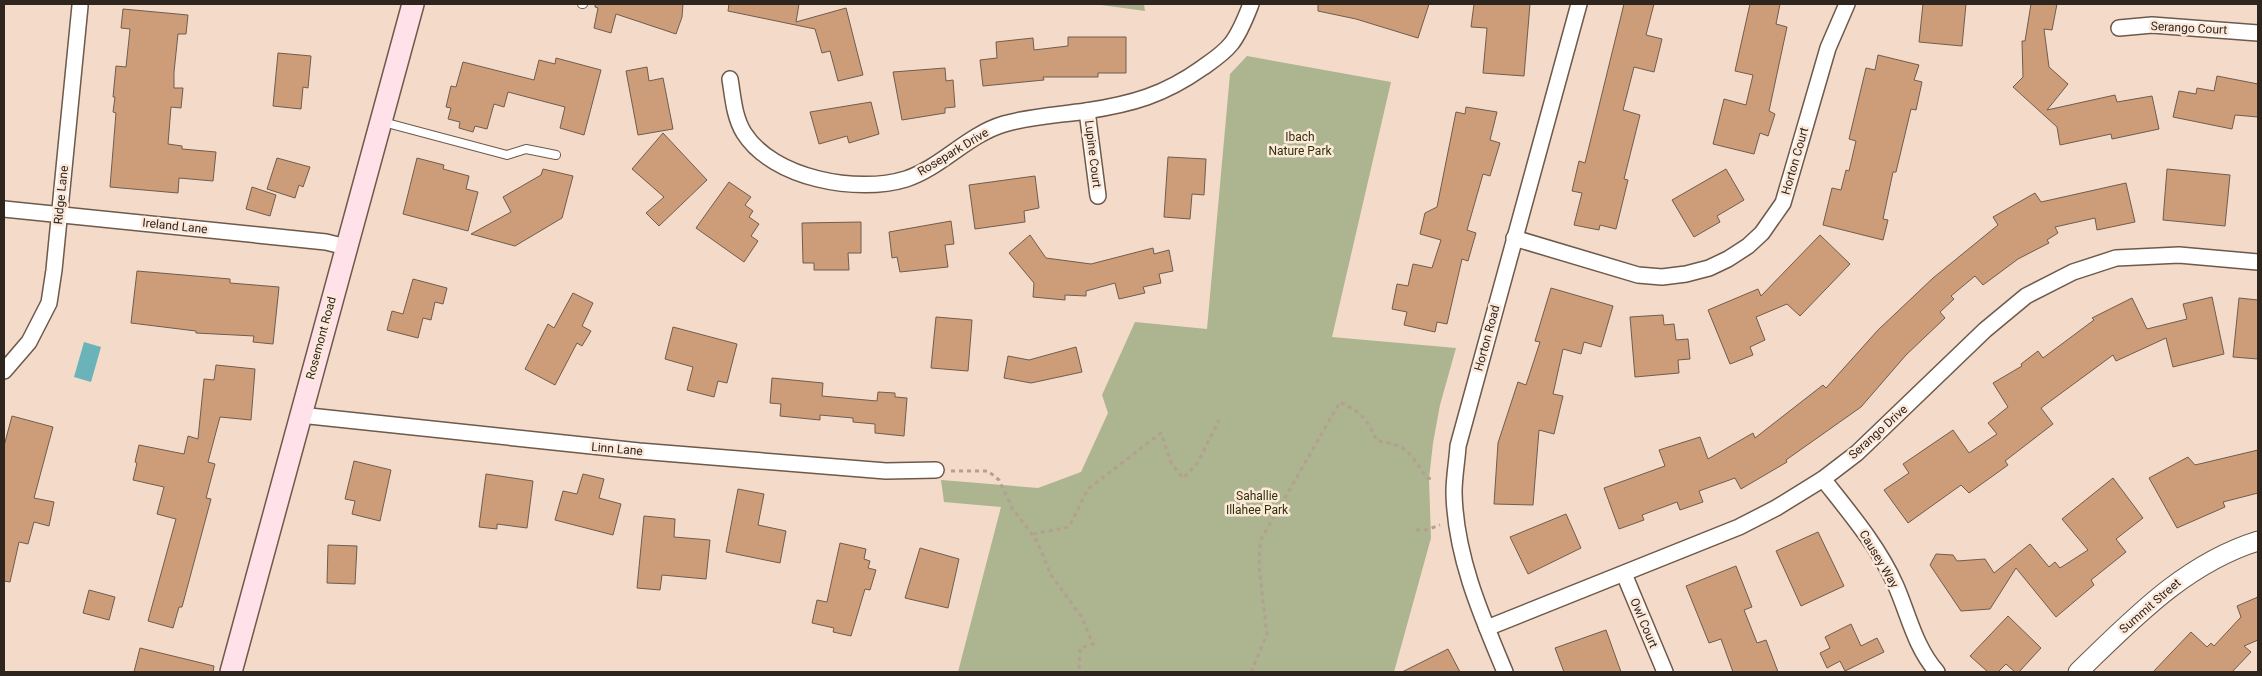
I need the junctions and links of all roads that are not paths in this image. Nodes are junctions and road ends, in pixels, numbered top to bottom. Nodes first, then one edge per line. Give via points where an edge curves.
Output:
1 (413, 4) edge
2 (1251, 4) edge
3 (1579, 4) edge
4 (1847, 4) edge
5 (80, 6) dead end
6 (2119, 28) dead end
7 (2258, 33) edge
8 (730, 79) dead end
9 (1087, 111) junction
10 (381, 122) junction
11 (556, 155) dead end
12 (1098, 196) dead end
13 (4, 209) edge
14 (59, 214) junction
15 (1514, 238) junction
16 (346, 247) junction
17 (2258, 262) edge
18 (4, 371) edge
19 (300, 416) junction
20 (936, 470) road end
21 (1822, 479) junction
22 (2258, 541) edge
23 (1624, 574) junction
24 (1487, 628) junction
25 (231, 672) edge
26 (1505, 672) edge
27 (1665, 672) edge
28 (1937, 672) edge
29 (2078, 672) edge

1 - 10 main road, Rosemont Road
2 - 9 street, Rosepark Drive via 1231,44 1191,76 1168,90 1133,103
3 - 15 street, Horton Road
4 - 15 street, Horton Court via 1828,48 1783,203 1748,246 1709,268 1662,277 1638,275
5 - 14 street, Ridge Lane
6 - 7 street, Serango Court via 2152,25
8 - 9 street, Rosepark Drive via 735,112 751,142 779,164 816,180 853,185 879,185 907,178 932,166 979,134 1002,124
9 - 12 street, Lupine Court
10 - 11 lane via 507,155 526,149
10 - 16 main road, Rosemont Road
13 - 14 street, Ireland Lane
14 - 16 street, Ireland Lane via 326,242
14 - 18 street, Ridge Lane via 49,303 29,342
15 - 24 street, Horton Road via 1458,446 1454,492 1464,561
16 - 19 main road, Rosemont Road
17 - 21 street, Serango Drive via 2148,255 2116,258 2065,276 2026,296 1985,330 1871,440
19 - 20 street, Linn Lane via 639,451 886,471
19 - 25 main road, Rosemont Road
21 - 23 street, Serango Drive via 1776,508 1739,526
21 - 28 street, Causey Way via 1876,550 1896,586 1915,640
22 - 29 street, Summit Street via 2213,560 2176,582
23 - 24 street, Serango Drive
23 - 27 street, Owl Court
24 - 26 street, Horton Road

